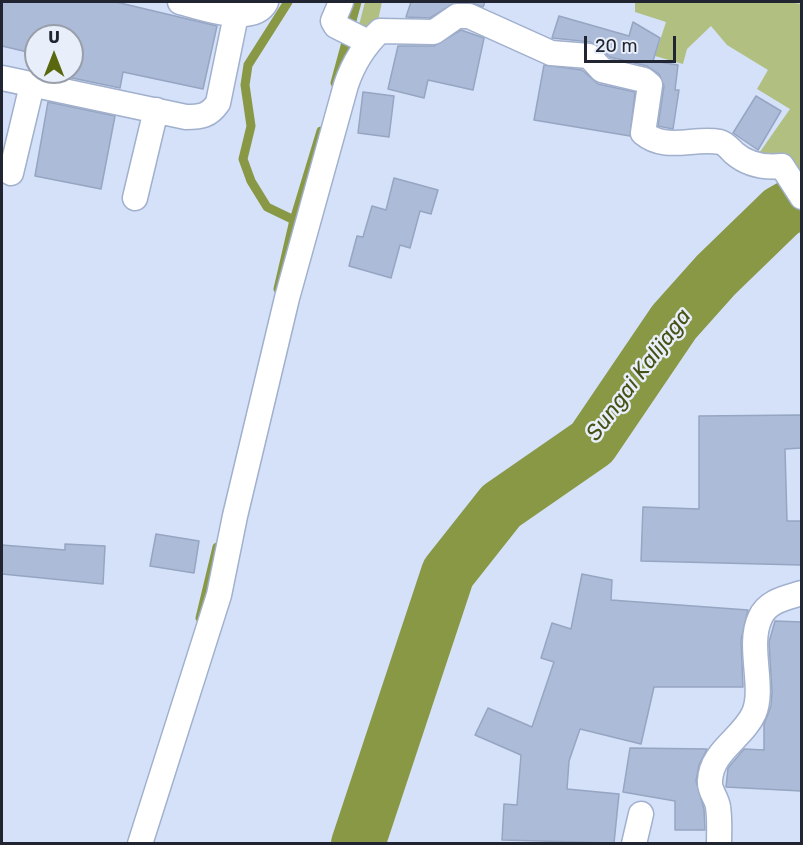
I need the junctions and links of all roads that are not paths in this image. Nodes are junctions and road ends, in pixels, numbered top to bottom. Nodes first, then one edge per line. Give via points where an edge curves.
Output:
1 (180, 2) edge
2 (266, 2) edge
3 (341, 2) edge
4 (236, 15) junction
5 (366, 41) junction
6 (2, 78) edge
7 (32, 85) junction
8 (156, 110) junction
9 (11, 173) dead end
10 (801, 197) edge
11 (135, 198) dead end
12 (801, 593) edge
13 (641, 814) dead end
14 (140, 843) edge
15 (634, 843) edge
16 (719, 843) edge

1 - 4 street
2 - 4 street via 252,14
3 - 5 street via 334,16 336,26
4 - 8 street via 218,103 212,113 186,117
5 - 10 street via 380,31 434,32 457,16 470,16 551,53 589,56 602,70 650,85 643,133 650,138 669,144 722,142 749,163 782,166
5 - 14 street via 346,85 287,298 219,595
6 - 7 street
7 - 8 street
7 - 9 street
8 - 11 street
12 - 16 street via 776,601 759,620 754,713 713,767 710,781 718,807
13 - 15 street

